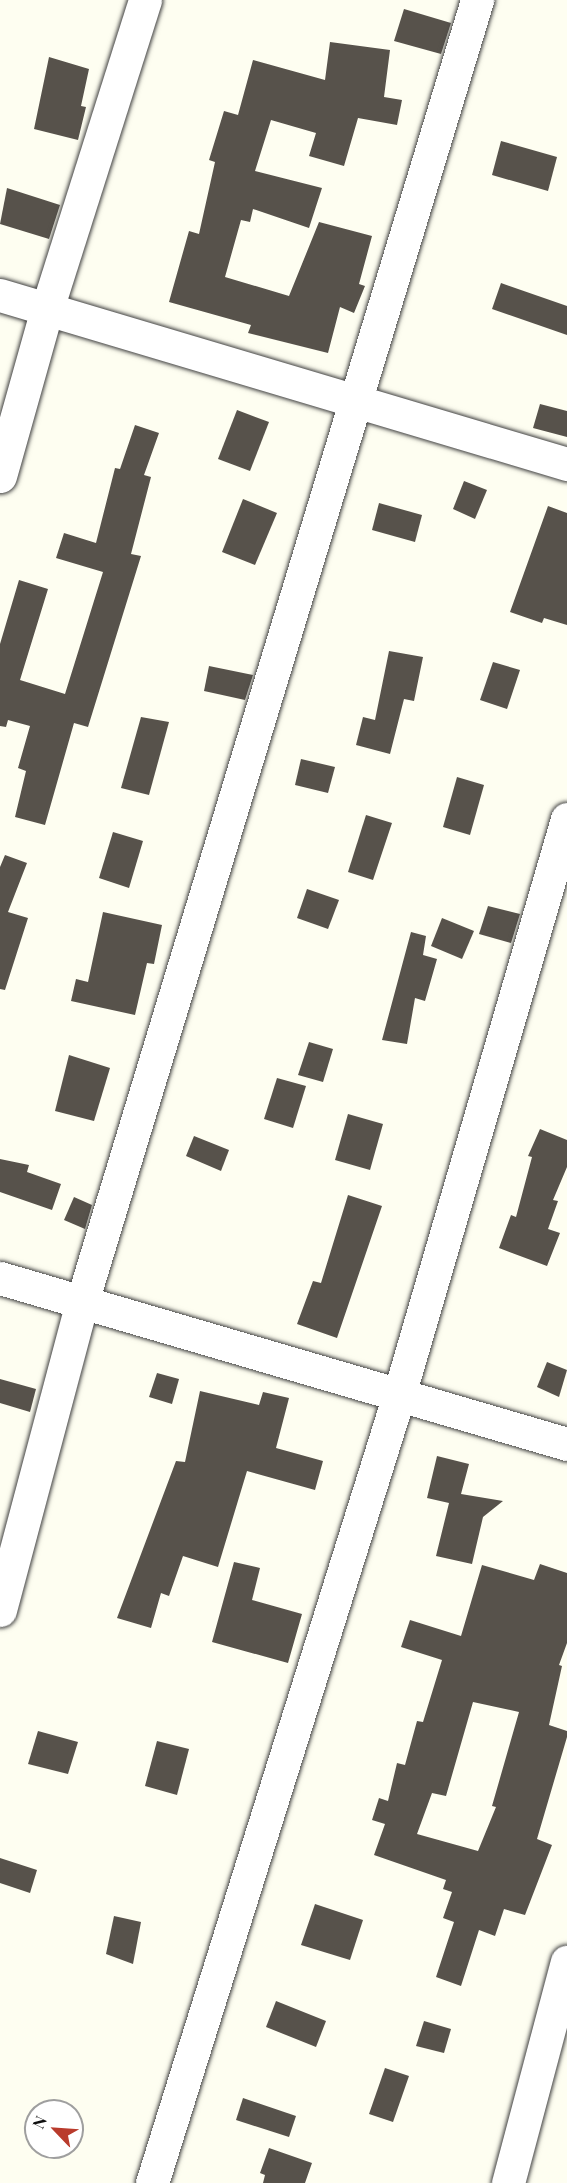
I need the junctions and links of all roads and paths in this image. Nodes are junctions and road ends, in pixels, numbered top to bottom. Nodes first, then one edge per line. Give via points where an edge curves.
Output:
1 (145, 0) edge
2 (477, 0) edge
3 (0, 295) edge
4 (47, 309) junction
5 (356, 401) junction
6 (567, 464) edge
7 (0, 476) edge
8 (567, 819) edge
9 (0, 1278) edge
10 (81, 1302) junction
11 (399, 1395) junction
12 (567, 1444) edge
13 (0, 1610) edge
14 (567, 1962) edge
15 (152, 2183) edge
16 (508, 2183) edge

1 - 4 street
2 - 5 street
3 - 4 street
4 - 5 street
4 - 7 street
5 - 6 street
5 - 10 street
8 - 11 street
9 - 10 street
10 - 11 street
10 - 13 street
11 - 12 street
11 - 15 street
14 - 16 street

